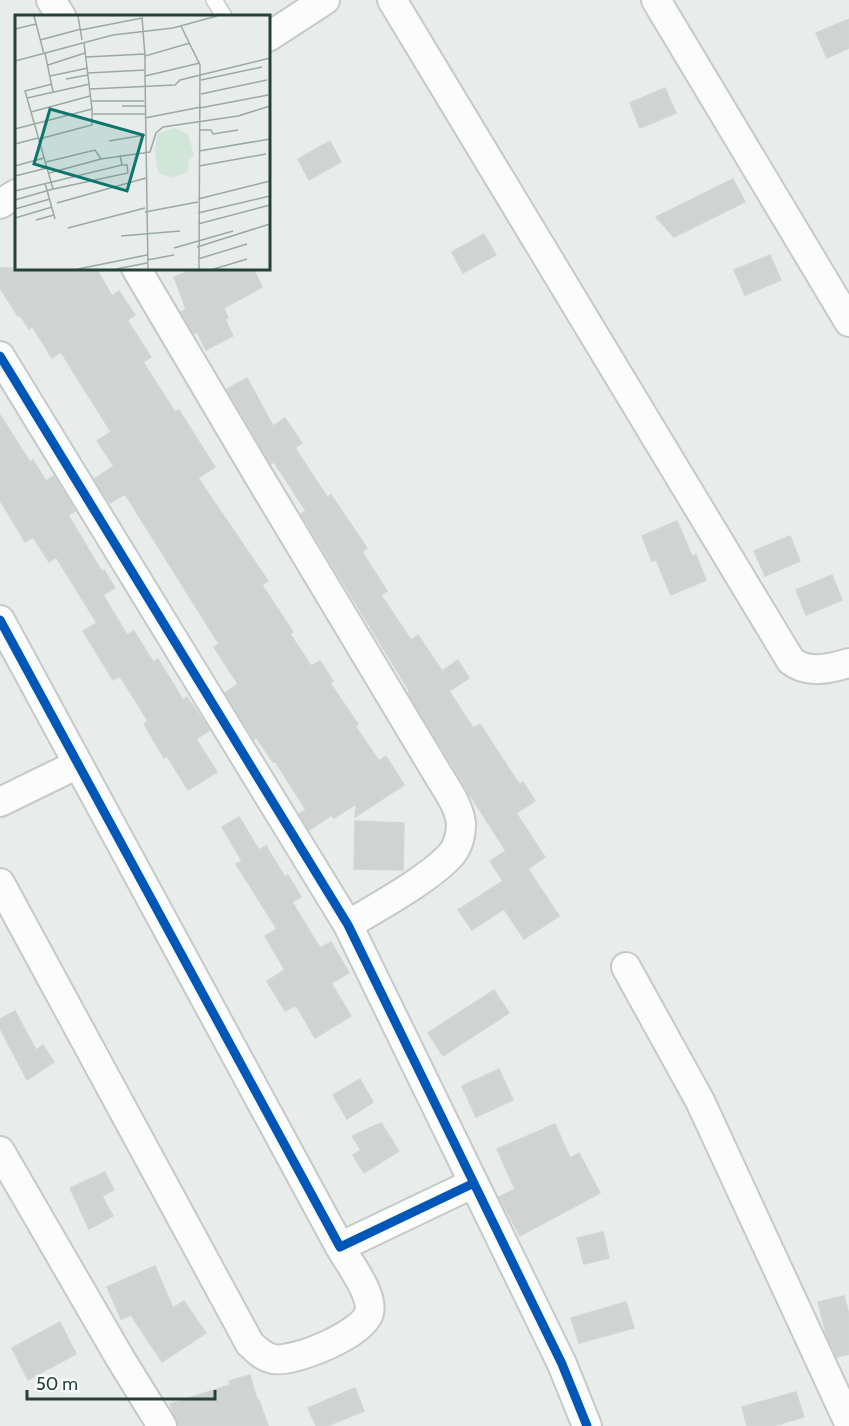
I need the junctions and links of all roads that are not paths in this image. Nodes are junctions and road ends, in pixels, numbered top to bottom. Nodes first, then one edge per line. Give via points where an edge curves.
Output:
1 (51, 0) edge
2 (214, 0) edge
3 (326, 0) edge
4 (392, 0) edge
5 (656, 0) edge
6 (60, 15) edge
7 (223, 15) edge
8 (270, 36) edge
9 (15, 195) edge
10 (0, 204) edge
11 (137, 270) edge
12 (849, 322) edge
13 (0, 356) edge
14 (0, 620) edge
15 (849, 663) edge
16 (78, 764) junction
17 (0, 802) edge
18 (0, 883) edge
19 (348, 925) junction
20 (626, 967) dead end
21 (0, 1151) edge
22 (474, 1183) junction
23 (340, 1247) junction
24 (849, 1423) edge
25 (162, 1426) edge
26 (587, 1426) edge

1 - 6 street
2 - 7 lane
3 - 8 street
4 - 15 street via 791,661 800,668 815,670
5 - 12 street
9 - 10 street
11 - 19 street via 457,809 461,822 459,842 450,856
13 - 19 street
14 - 16 street
16 - 17 street
16 - 23 street
18 - 23 street via 250,1344 262,1356 275,1359 301,1354 346,1336 363,1323 369,1312 369,1300
19 - 22 street
20 - 24 street via 700,1101
21 - 25 street
22 - 23 street
22 - 26 street via 562,1364

